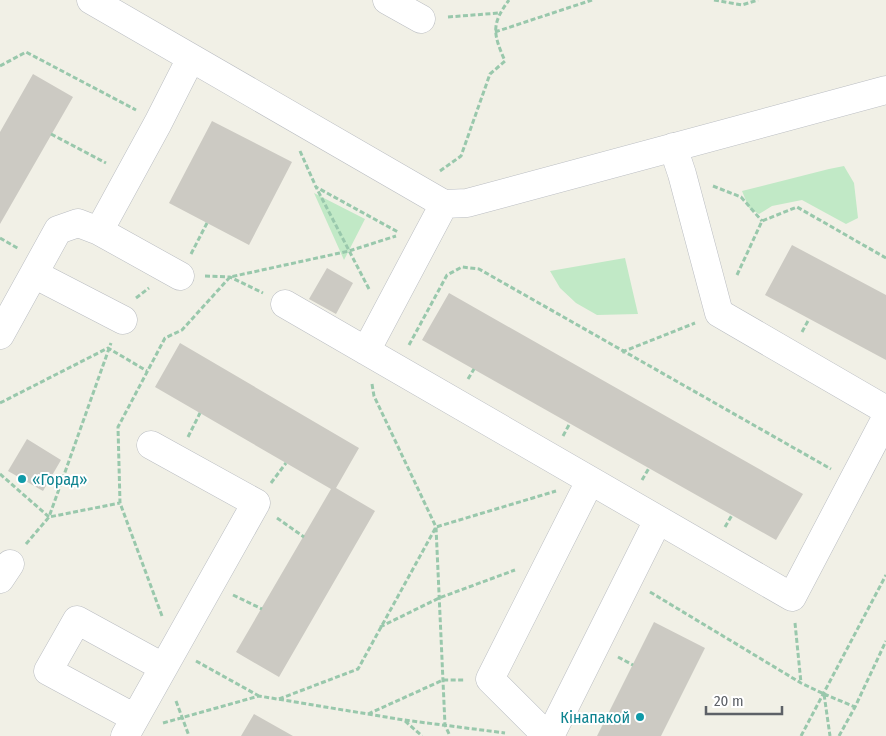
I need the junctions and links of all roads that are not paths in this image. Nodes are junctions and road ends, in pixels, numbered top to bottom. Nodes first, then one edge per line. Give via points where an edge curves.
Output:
1 (92, 0) edge
2 (387, 0) edge
3 (422, 19) road end
4 (191, 58) junction
5 (886, 90) edge
6 (673, 147) junction
7 (444, 204) junction
8 (99, 231) junction
9 (34, 274) junction
10 (180, 276) road end
11 (285, 304) road end
12 (123, 320) dead end
13 (0, 335) edge
14 (366, 351) junction
15 (886, 410) edge
16 (886, 418) edge
17 (151, 445) dead end
18 (590, 481) junction
19 (658, 520) junction
20 (164, 667) junction
21 (129, 729) edge
22 (548, 736) edge

1 - 4 lane
2 - 3 lane
4 - 7 lane
4 - 8 lane
5 - 6 lane
6 - 7 lane via 467,203
6 - 15 lane via 719,313
7 - 14 lane
8 - 9 lane via 78,223 58,230
8 - 10 lane
9 - 12 lane
9 - 13 lane
11 - 14 lane
14 - 18 lane
16 - 19 lane via 792,597
17 - 20 lane via 256,502
18 - 19 lane
18 - 22 lane via 490,679
19 - 22 lane
20 - 21 lane
20 - 21 lane via 77,620 48,671

